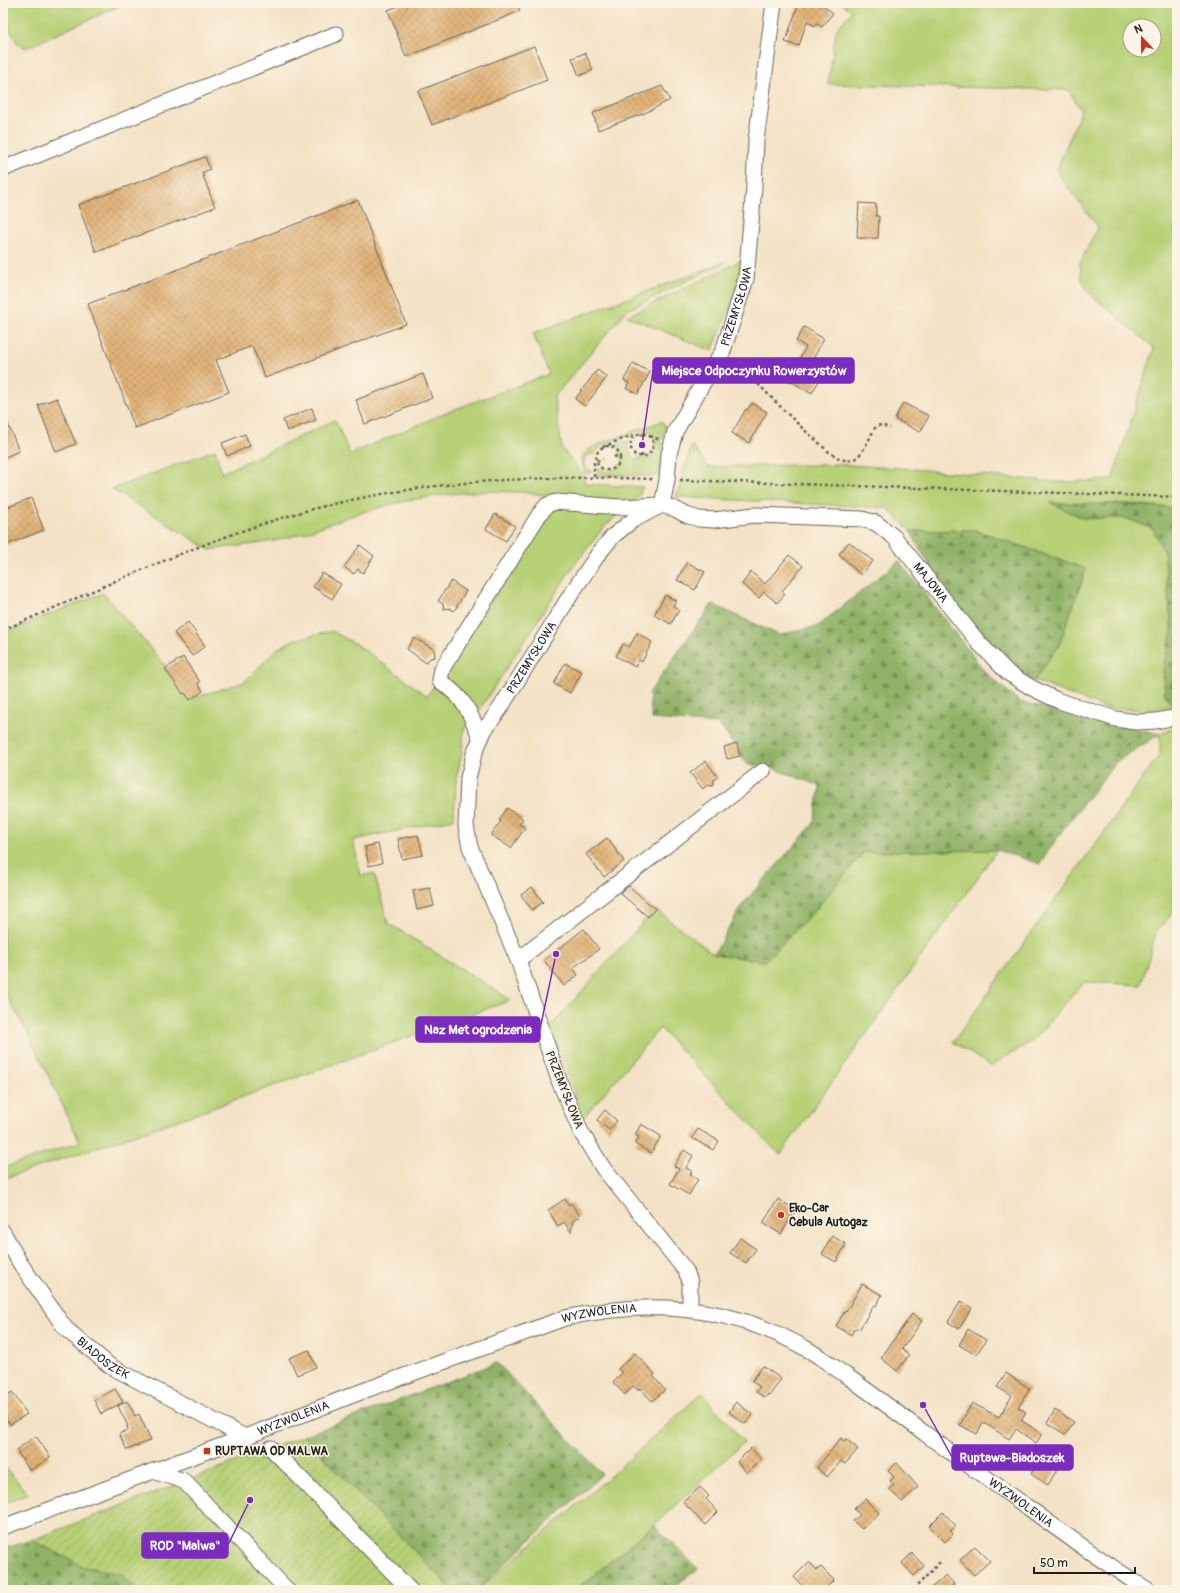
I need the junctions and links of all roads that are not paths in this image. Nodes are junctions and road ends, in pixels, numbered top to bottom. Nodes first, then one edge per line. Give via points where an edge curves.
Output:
1 (774, 3) edge
2 (336, 34) dead end
3 (3, 169) edge
4 (662, 505) junction
5 (1177, 717) edge
6 (480, 737) junction
7 (763, 771) dead end
8 (518, 960) junction
9 (3, 1232) edge
10 (690, 1309) junction
11 (245, 1437) junction
12 (271, 1448) dead end
13 (154, 1470) junction
14 (3, 1527) edge
15 (287, 1590) edge
16 (410, 1590) edge
17 (1148, 1590) edge

1 - 4 street, PRZEMYSŁOWA via 756,141 746,279 723,351 675,432 669,454
2 - 3 street
4 - 5 street, MAJOWA via 699,519 714,520 755,515 862,519 876,524 894,537 979,643 1008,673 1060,701 1116,719 1136,722
4 - 6 street, PRZEMYSŁOWA via 633,520 613,536 599,553
4 - 6 street via 619,507 556,502 547,505 539,515 442,669 440,681 463,701
6 - 8 street, PRZEMYSŁOWA via 468,778 466,826 470,847
7 - 8 street
8 - 10 street, PRZEMYSŁOWA via 560,1083 581,1132 603,1168 686,1271 690,1282
9 - 11 street, BIADOSZEK via 20,1263 65,1328 110,1366
10 - 11 street, WYZWOLENIA via 636,1307 594,1311 565,1318
10 - 17 street, WYZWOLENIA via 749,1323 805,1348 1065,1535
11 - 13 street, WYZWOLENIA
12 - 16 street
13 - 14 street, WYZWOLENIA
13 - 15 street via 184,1481

